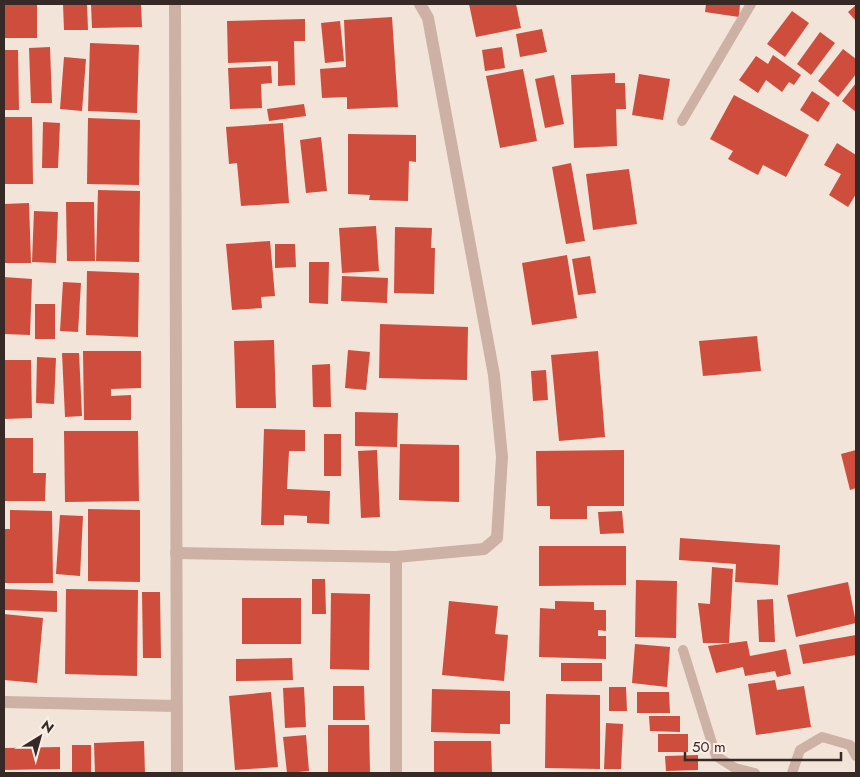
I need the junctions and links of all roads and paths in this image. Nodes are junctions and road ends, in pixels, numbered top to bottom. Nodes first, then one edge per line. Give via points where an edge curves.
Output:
1 (175, 4) edge
2 (420, 4) edge
3 (751, 4) edge
4 (682, 121) dead end
5 (176, 553) junction
6 (396, 557) junction
7 (683, 650) dead end
8 (4, 702) edge
9 (176, 706) junction
10 (853, 744) edge
11 (856, 756) edge
12 (177, 773) edge
13 (396, 773) edge
14 (755, 773) edge
15 (792, 773) edge

1 - 5 street
2 - 6 street via 428,18 473,252 494,375 502,457 497,538 484,549
3 - 4 lane
5 - 6 street
5 - 9 street
6 - 13 street
7 - 14 lane via 716,756 735,768
8 - 9 street
9 - 12 street
10 - 11 lane
10 - 15 lane via 822,737 800,750

